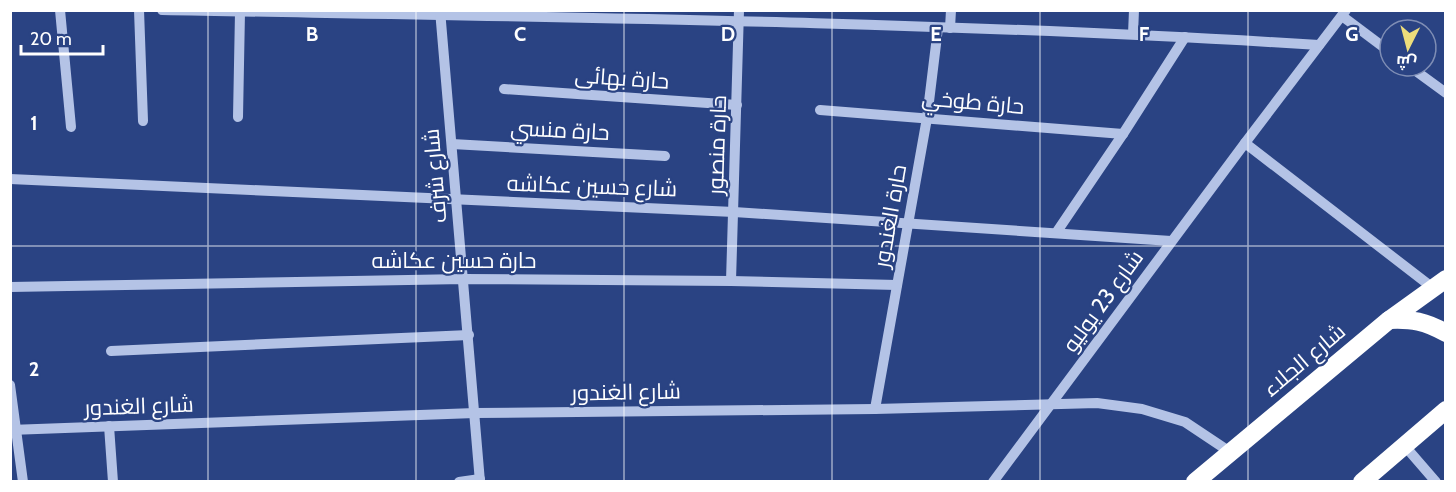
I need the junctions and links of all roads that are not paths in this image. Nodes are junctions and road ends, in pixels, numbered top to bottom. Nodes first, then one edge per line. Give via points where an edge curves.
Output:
1 (60, 10) edge
2 (139, 10) edge
3 (162, 10) edge
4 (739, 10) edge
5 (951, 10) edge
6 (1134, 10) edge
7 (240, 12) edge
8 (440, 13) edge
9 (1344, 13) edge
10 (739, 22) junction
11 (938, 28) junction
12 (950, 28) junction
13 (1133, 34) junction
14 (1185, 37) junction
15 (1378, 42) edge
16 (1319, 45) junction
17 (1425, 78) edge
18 (504, 89) dead end
19 (1446, 93) edge
20 (737, 105) junction
21 (820, 110) dead end
22 (238, 117) dead end
23 (927, 118) junction
24 (143, 121) dead end
25 (71, 127) dead end
26 (1124, 134) junction
27 (1245, 143) junction
28 (452, 144) junction
29 (665, 156) dead end
30 (10, 179) edge
31 (457, 200) junction
32 (734, 212) junction
33 (908, 224) junction
34 (1056, 233) junction
35 (1171, 241) junction
36 (464, 279) junction
37 (730, 281) junction
38 (1439, 283) edge
39 (897, 285) junction
40 (10, 286) edge
41 (1389, 320) junction
42 (1446, 333) edge
43 (469, 335) junction
44 (111, 351) dead end
45 (10, 385) edge
46 (1052, 403) junction
47 (875, 409) junction
48 (1446, 410) edge
49 (475, 413) junction
50 (109, 426) junction
51 (14, 430) edge
52 (1404, 445) junction
53 (1230, 452) junction
54 (480, 480) edge
55 (23, 482) edge
56 (113, 482) edge
57 (459, 482) edge
58 (993, 482) edge
59 (1195, 482) edge
60 (1362, 482) edge
61 (1437, 482) edge

1 - 25 street
2 - 24 street
3 - 7 street
4 - 10 street, حارة منصور
5 - 12 street
6 - 13 street
7 - 8 street
7 - 22 street
8 - 10 street
8 - 28 street, شارع شرف
9 - 15 street
9 - 16 street, شارع 23 يوليو
10 - 11 street
10 - 20 street, حارة منصور
11 - 12 street
11 - 23 street, حارة الغندور
12 - 13 street
13 - 14 street
14 - 16 street
14 - 26 street
16 - 27 street, شارع 23 يوليو
17 - 19 street
18 - 20 street, حارة بهائى
20 - 32 street, حارة منصور
21 - 23 street, حارة طوخي
23 - 26 street, حارة طوخي
23 - 33 street, حارة الغندور
26 - 34 street
27 - 35 street, شارع 23 يوليو
27 - 38 street
28 - 29 street, حارة منسي
28 - 31 street, شارع شرف
30 - 31 street, شارع حسين عكاشه
31 - 32 street, شارع حسين عكاشه
31 - 36 street, شارع شرف
32 - 33 street, شارع حسين عكاشه
32 - 37 street, حارة منصور
33 - 34 street, شارع حسين عكاشه
33 - 39 street, حارة الغندور
34 - 35 street, شارع حسين عكاشه
35 - 46 street, شارع 23 يوليو
36 - 37 street, حارة حسين عكاشه
36 - 40 street, حارة حسين عكاشه
36 - 43 street, شارع شرف
37 - 39 street, حارة حسين عكاشه
38 - 41 highway, شارع الجلاء
39 - 47 street, حارة الغندور
41 - 42 highway via 1409,319
41 - 53 highway, شارع الجلاء
43 - 44 street
43 - 49 street, شارع شرف
45 - 51 street
46 - 47 street, شارع الغندور
46 - 53 street, شارع الغندور via 1142,409 1185,422
46 - 58 street, شارع 23 يوليو
47 - 49 street, شارع الغندور
48 - 52 highway
49 - 50 street, شارع الغندور
49 - 54 street, شارع شرف
50 - 51 street, شارع الغندور
50 - 56 street
51 - 55 street
52 - 60 highway
52 - 61 street
53 - 59 highway, شارع الجلاء
54 - 57 street

